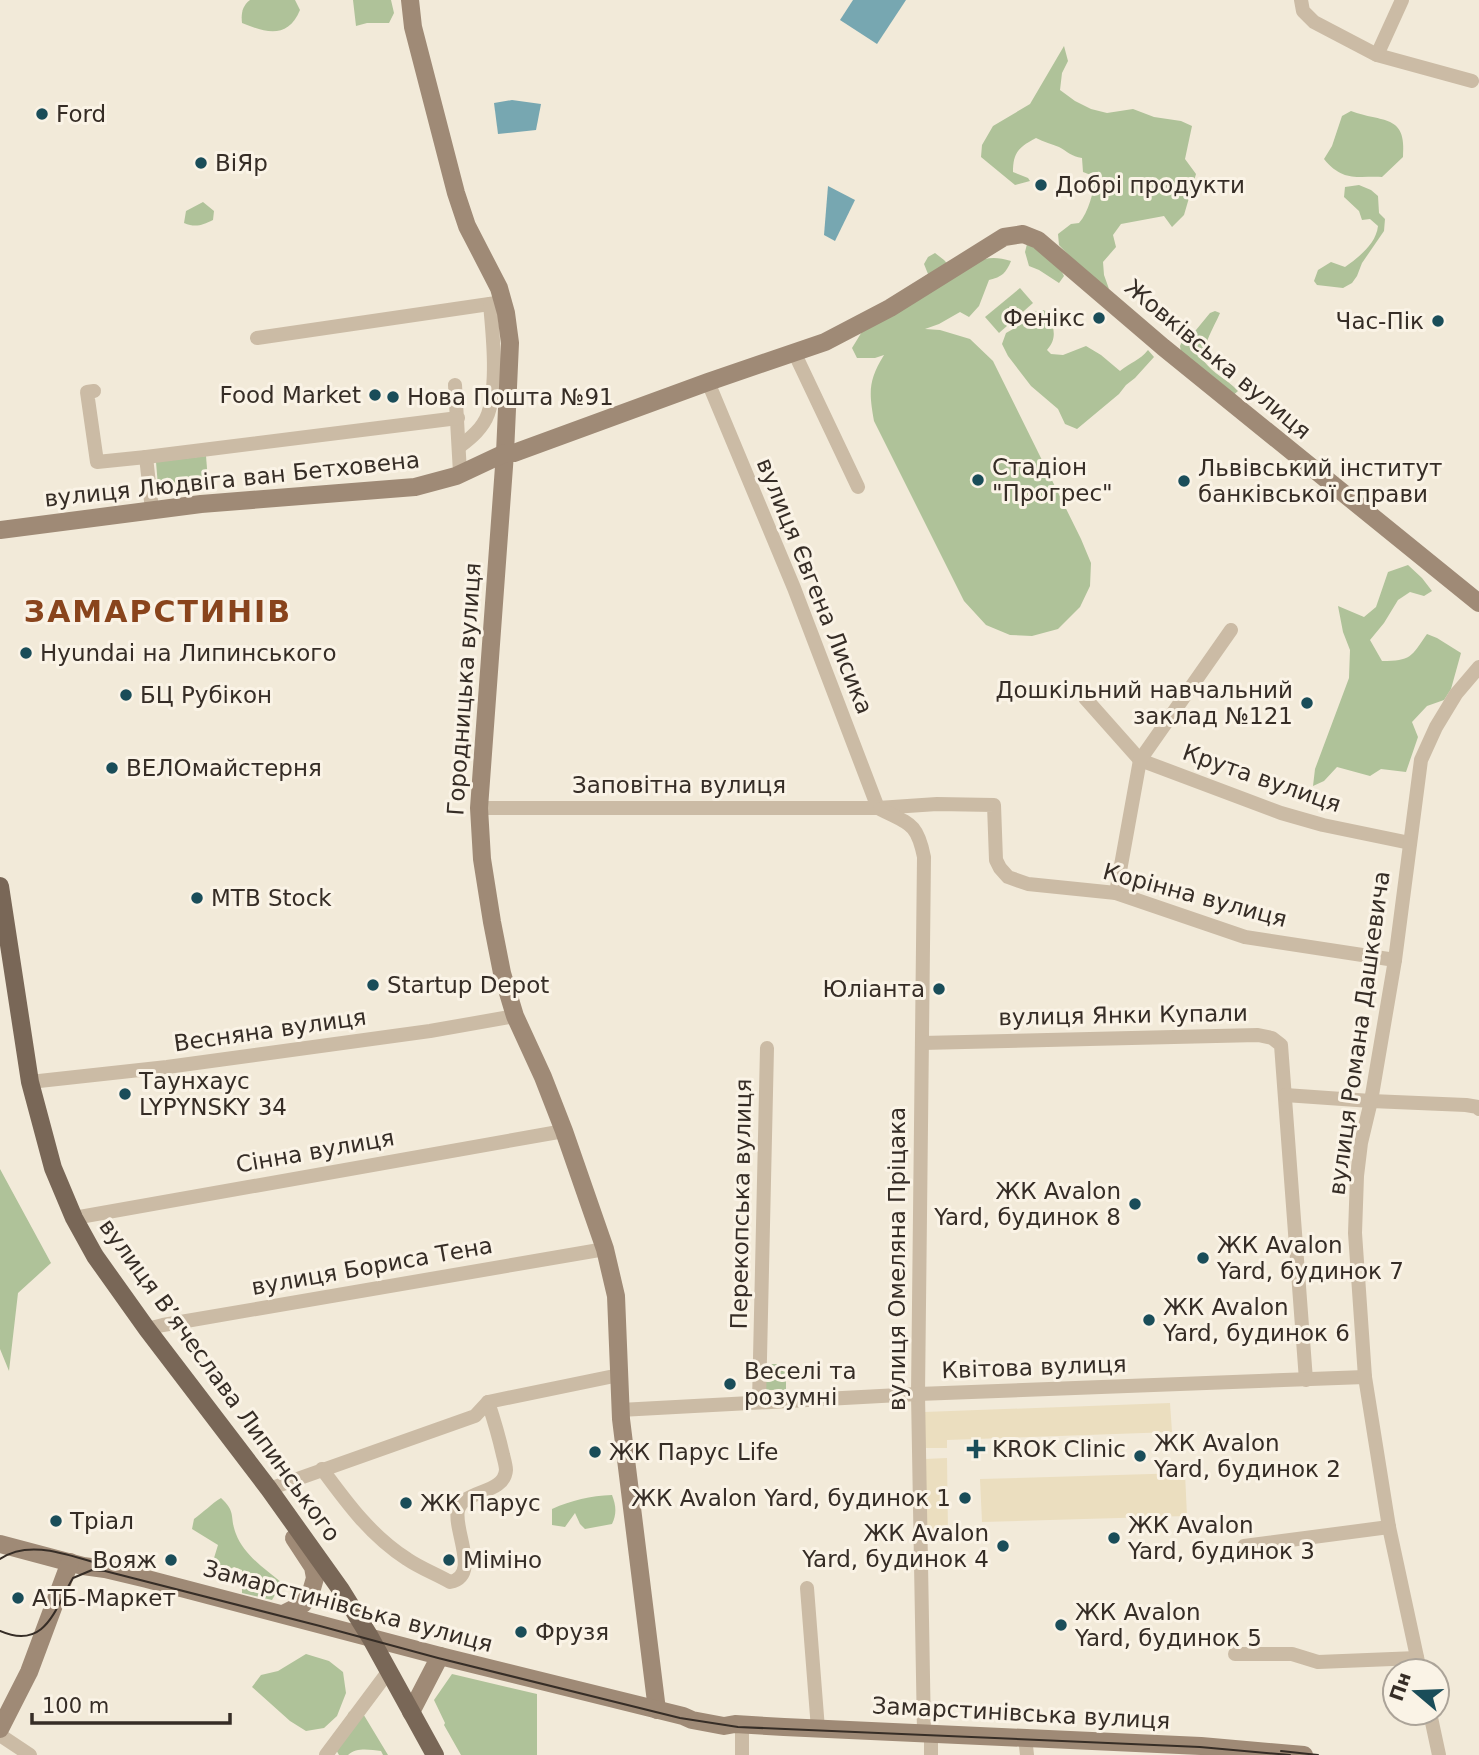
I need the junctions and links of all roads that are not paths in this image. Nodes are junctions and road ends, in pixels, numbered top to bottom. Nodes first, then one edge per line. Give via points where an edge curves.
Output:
1 (410, 0) edge
2 (1301, 0) edge
3 (1402, 0) edge
4 (1377, 55) junction
5 (1472, 81) dead end
6 (1023, 234) joint
7 (496, 303) junction
8 (257, 338) dead end
9 (794, 352) junction
10 (708, 382) junction
11 (454, 385) dead end
12 (94, 391) dead end
13 (458, 418) junction
14 (87, 443) dead end
15 (460, 446) junction
16 (505, 453) junction
17 (146, 457) junction
18 (97, 462) junction
19 (460, 473) junction
20 (858, 487) dead end
21 (151, 502) dead end
22 (0, 530) edge
23 (1479, 603) edge
24 (1231, 630) dead end
25 (1479, 667) edge
26 (1085, 698) dead end
27 (1140, 760) junction
28 (479, 808) junction
29 (878, 808) junction
30 (1410, 843) junction
31 (0, 887) edge
32 (1116, 893) junction
33 (1395, 960) junction
34 (515, 1016) junction
35 (922, 1043) junction
36 (767, 1048) dead end
37 (30, 1082) junction
38 (1285, 1095) junction
39 (1371, 1101) junction
40 (1479, 1109) edge
41 (564, 1131) junction
42 (74, 1218) junction
43 (605, 1249) junction
44 (147, 1329) junction
45 (619, 1375) junction
46 (1365, 1377) junction
47 (1306, 1380) junction
48 (918, 1394) junction
49 (488, 1402) junction
50 (759, 1402) junction
51 (620, 1410) junction
52 (248, 1461) junction
53 (322, 1469) junction
54 (269, 1489) junction
55 (1389, 1527) junction
56 (0, 1544) edge
57 (1244, 1546) dead end
58 (70, 1562) junction
59 (807, 1588) dead end
60 (283, 1614) junction
61 (370, 1637) junction
62 (1235, 1654) dead end
63 (440, 1656) junction
64 (1417, 1657) edge
65 (1381, 1663) edge
66 (388, 1672) junction
67 (657, 1710) junction
68 (411, 1712) junction
69 (738, 1724) junction
70 (1433, 1727) edge
71 (0, 1729) edge
72 (818, 1729) junction
73 (927, 1733) junction
74 (0, 1735) edge
75 (1026, 1746) edge
76 (30, 1755) edge
77 (326, 1755) edge
78 (435, 1755) edge
79 (742, 1755) edge
80 (931, 1755) edge
81 (1304, 1755) edge
82 (1439, 1755) edge

1 - 7 street, Городницька вулиця via 456,193 467,226 499,288
2 - 4 street via 1303,11 1314,22
3 - 4 street
4 - 5 street
6 - 9 street, вулиця Людвіга ван Бетховена via 1004,237 890,307 825,342
6 - 23 street, Жовківська вулиця via 1038,240
7 - 8 street
7 - 15 street via 488,416
7 - 16 street, Городницька вулиця via 510,343
9 - 10 street, вулиця Людвіга ван Бетховена
9 - 20 street
10 - 16 street, вулиця Людвіга ван Бетховена
10 - 29 street, вулиця Євгена Лисика via 794,588
11 - 13 street
12 - 18 street via 87,392 95,420
13 - 15 street
13 - 17 street
14 - 18 street via 89,463
15 - 19 street
16 - 19 street, вулиця Людвіга ван Бетховена
16 - 28 street, Городницька вулиця
17 - 18 street
17 - 21 street
19 - 22 street, вулиця Людвіга ван Бетховена via 415,487 201,504
24 - 27 street
25 - 30 street, вулиця Романа Дашкевича via 1456,694 1421,760
26 - 27 street, Крута вулиця
27 - 30 street, Крута вулиця via 1281,813
27 - 32 street
28 - 29 street, Заповітна вулиця
28 - 34 street, Городницька вулиця via 492,922
29 - 32 street, Корінна вулиця via 994,805 996,860 1008,877 1028,884
29 - 35 street, вулиця Омеляна Пріцака via 915,830 924,857
30 - 33 street, вулиця Романа Дашкевича
31 - 37 main road, вулиця Вʼячеслава Липинського
32 - 33 street, Корінна вулиця via 1245,937
33 - 39 street, вулиця Романа Дашкевича
34 - 37 street, Весняна вулиця via 79,1081
34 - 41 street, Городницька вулиця
35 - 38 street, вулиця Янки Купали via 1258,1035 1280,1045
35 - 48 street, вулиця Омеляна Пріцака
36 - 50 street, Перекопська вулиця
37 - 42 main road, вулиця Вʼячеслава Липинського via 53,1168
38 - 39 street
38 - 47 street, вулиця Янки Купали
39 - 40 street via 1466,1104
39 - 46 street, вулиця Романа Дашкевича via 1357,1176 1355,1233
41 - 42 street, Сінна вулиця
41 - 43 street, Городницька вулиця
42 - 44 main road, вулиця Вʼячеслава Липинського
43 - 44 street, вулиця Бориса Тена
43 - 45 street, Городницька вулиця via 616,1296
44 - 52 main road, вулиця Вʼячеслава Липинського
45 - 49 street via 522,1400
45 - 51 street, Городницька вулиця
46 - 47 street, Квітова вулиця
46 - 55 street, вулиця Романа Дашкевича
47 - 48 street, Квітова вулиця
48 - 50 street, Квітова вулиця
48 - 73 street, вулиця Омеляна Пріцака
49 - 53 street via 475,1416
49 - 53 street via 506,1470 498,1484 464,1500 458,1509 465,1562 459,1580 450,1582 380,1539
50 - 51 street, Квітова вулиця
51 - 67 street, Городницька вулиця
52 - 54 main road, вулиця Вʼячеслава Липинського
52 - 60 street via 255,1481 316,1578 303,1604
53 - 54 street
54 - 61 main road, вулиця Вʼячеслава Липинського
55 - 57 street
55 - 64 street, вулиця Романа Дашкевича
56 - 58 street, Замарстинівська вулиця
58 - 60 street, Замарстинівська вулиця
58 - 71 street via 29,1672
59 - 72 street
60 - 61 street, Замарстинівська вулиця
61 - 63 street, Замарстинівська вулиця
61 - 66 main road, вулиця Вʼячеслава Липинського
62 - 65 street via 1292,1654 1318,1662
63 - 67 street, Замарстинівська вулиця
63 - 68 street
66 - 68 main road, вулиця Вʼячеслава Липинського
66 - 77 street
67 - 69 street, Замарстинівська вулиця
68 - 78 main road, вулиця Вʼячеслава Липинського
69 - 72 street, Замарстинівська вулиця
69 - 79 street
70 - 82 street
72 - 73 street, Замарстинівська вулиця
73 - 75 street, Замарстинівська вулиця
73 - 80 street, вулиця Омеляна Пріцака
74 - 76 street
75 - 81 street, Замарстинівська вулиця via 1201,1746

